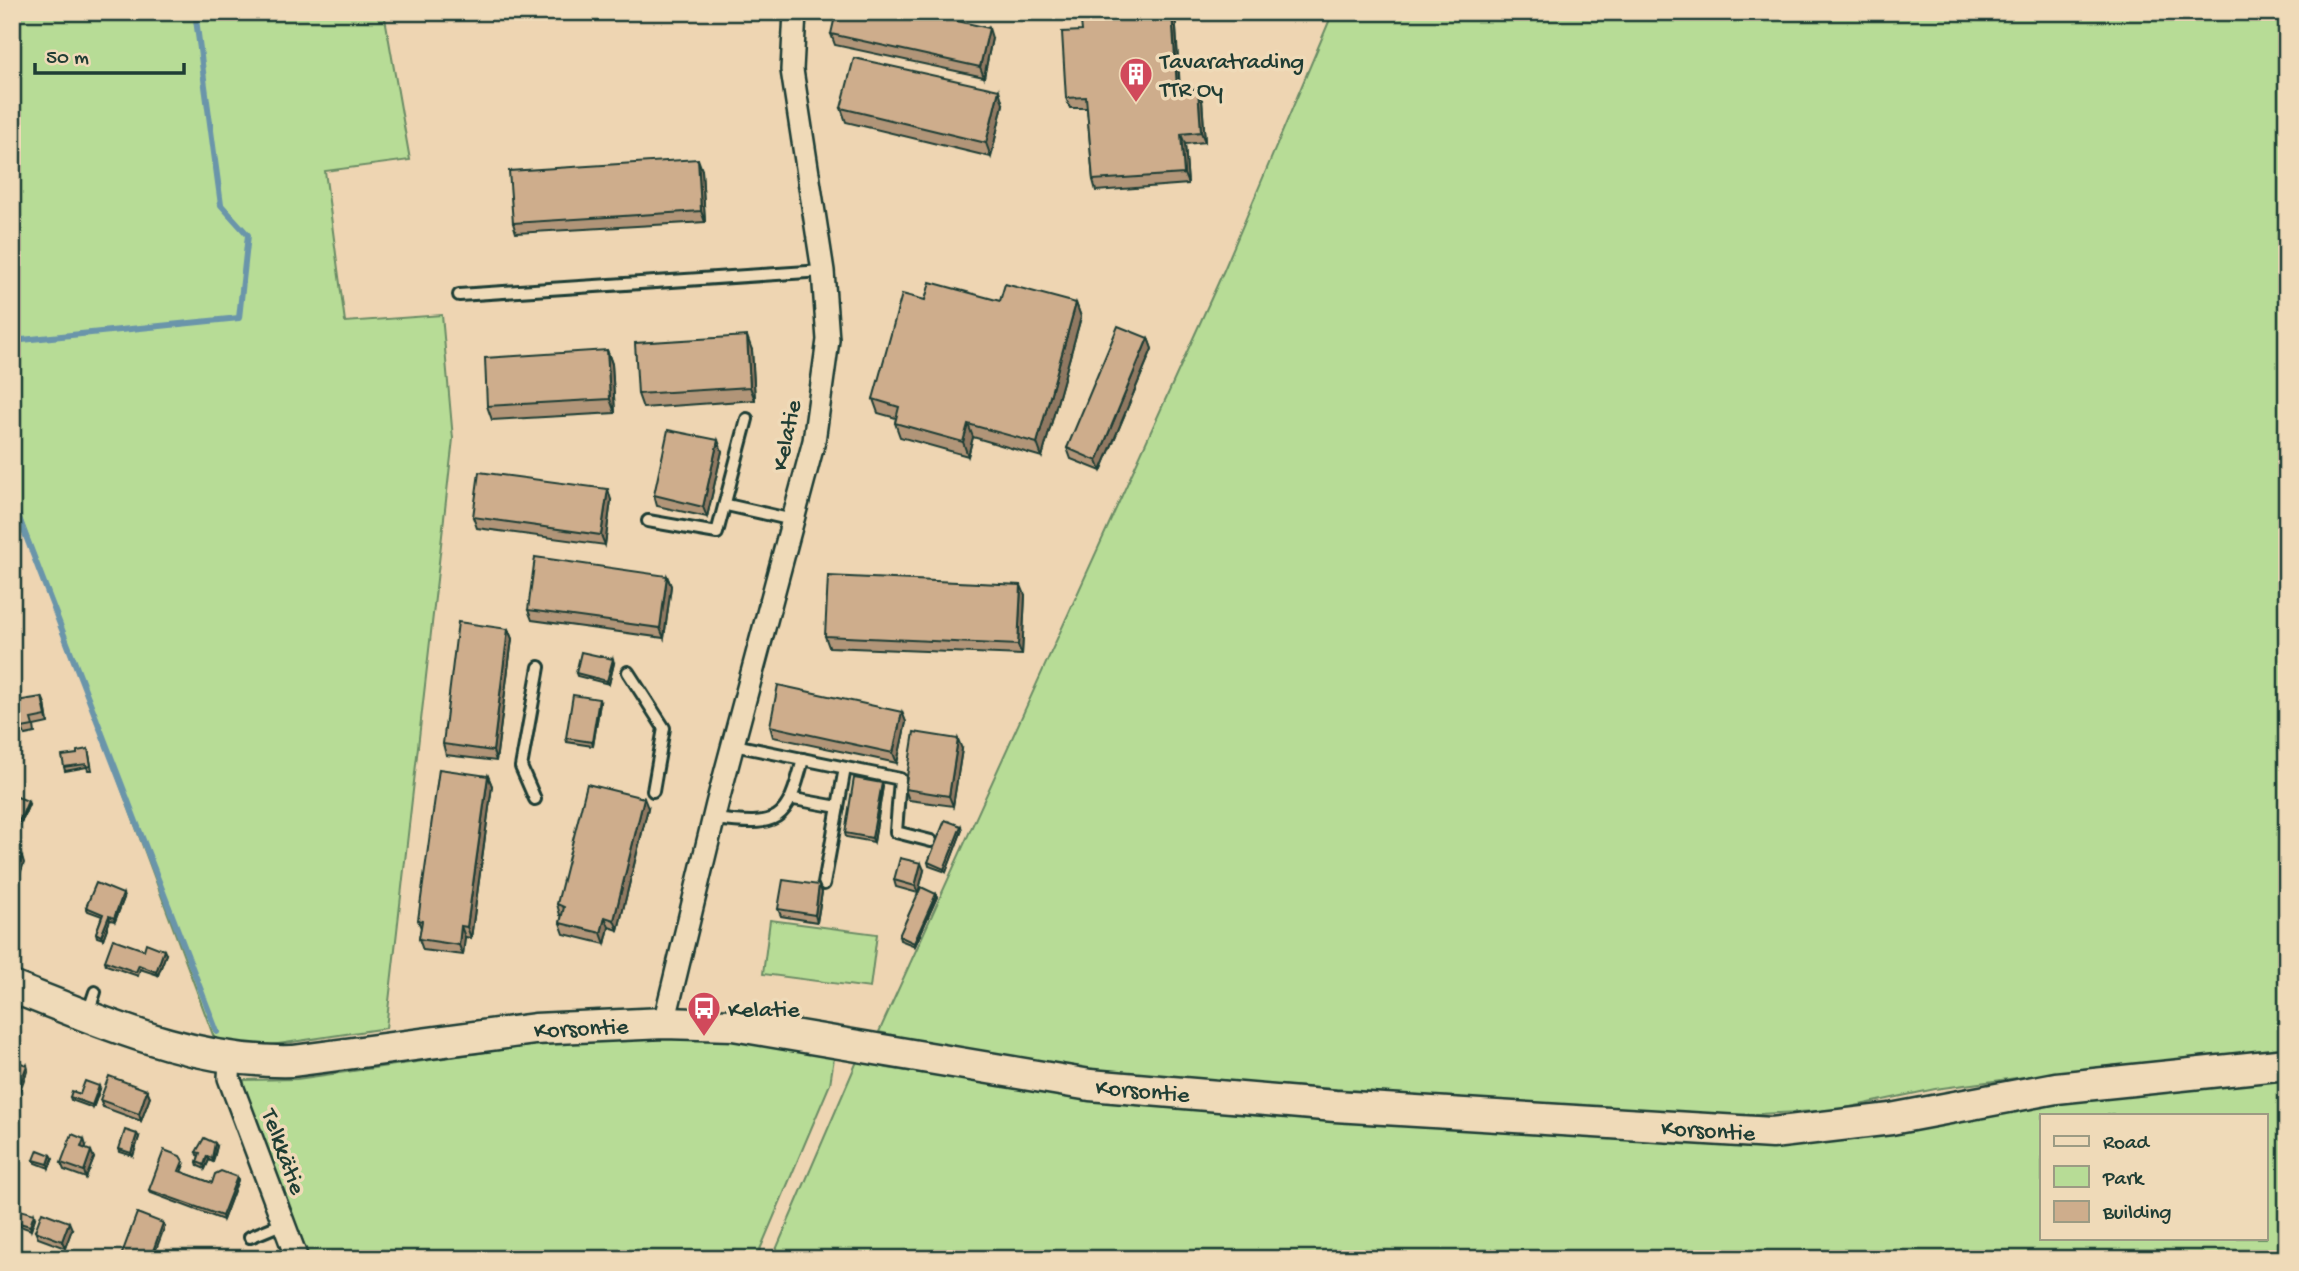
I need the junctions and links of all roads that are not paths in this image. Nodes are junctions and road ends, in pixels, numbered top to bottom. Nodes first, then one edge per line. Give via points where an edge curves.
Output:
1 (795, 12) edge
2 (823, 271) junction
3 (459, 295) dead end
4 (747, 419) dead end
5 (727, 505) junction
6 (793, 520) junction
7 (648, 521) dead end
8 (539, 667) dead end
9 (628, 672) dead end
10 (734, 745) junction
11 (803, 760) junction
12 (845, 768) junction
13 (653, 791) dead end
14 (535, 799) dead end
15 (793, 799) junction
16 (838, 807) junction
17 (714, 819) junction
18 (931, 841) dead end
19 (824, 884) dead end
20 (12, 987) edge
21 (664, 1023) junction
22 (230, 1060) junction
23 (2287, 1064) edge
24 (284, 1223) junction
25 (250, 1237) dead end
26 (297, 1259) edge

1 - 2 street, Kelatie via 792,69
2 - 3 lane
2 - 6 street, Kelatie via 828,340 816,429
4 - 5 lane
5 - 6 lane
5 - 7 lane via 717,533
6 - 10 street, Kelatie
8 - 14 lane via 521,767
9 - 13 lane via 664,728
10 - 11 lane
10 - 17 street, Kelatie
11 - 12 lane
11 - 15 lane
12 - 16 lane
12 - 18 lane via 900,779 896,832
15 - 16 lane
15 - 17 lane via 784,813 768,821
16 - 19 lane
17 - 21 street, Kelatie
20 - 22 main road, Korsontie via 91,1004 178,1047
21 - 22 main road, Korsontie via 535,1029 293,1062
21 - 23 main road, Korsontie via 733,1025 1090,1085 1335,1106 1772,1133 1891,1119 2056,1088
22 - 24 street, Telkkätie via 229,1078
24 - 25 lane
24 - 26 street, Telkkätie

